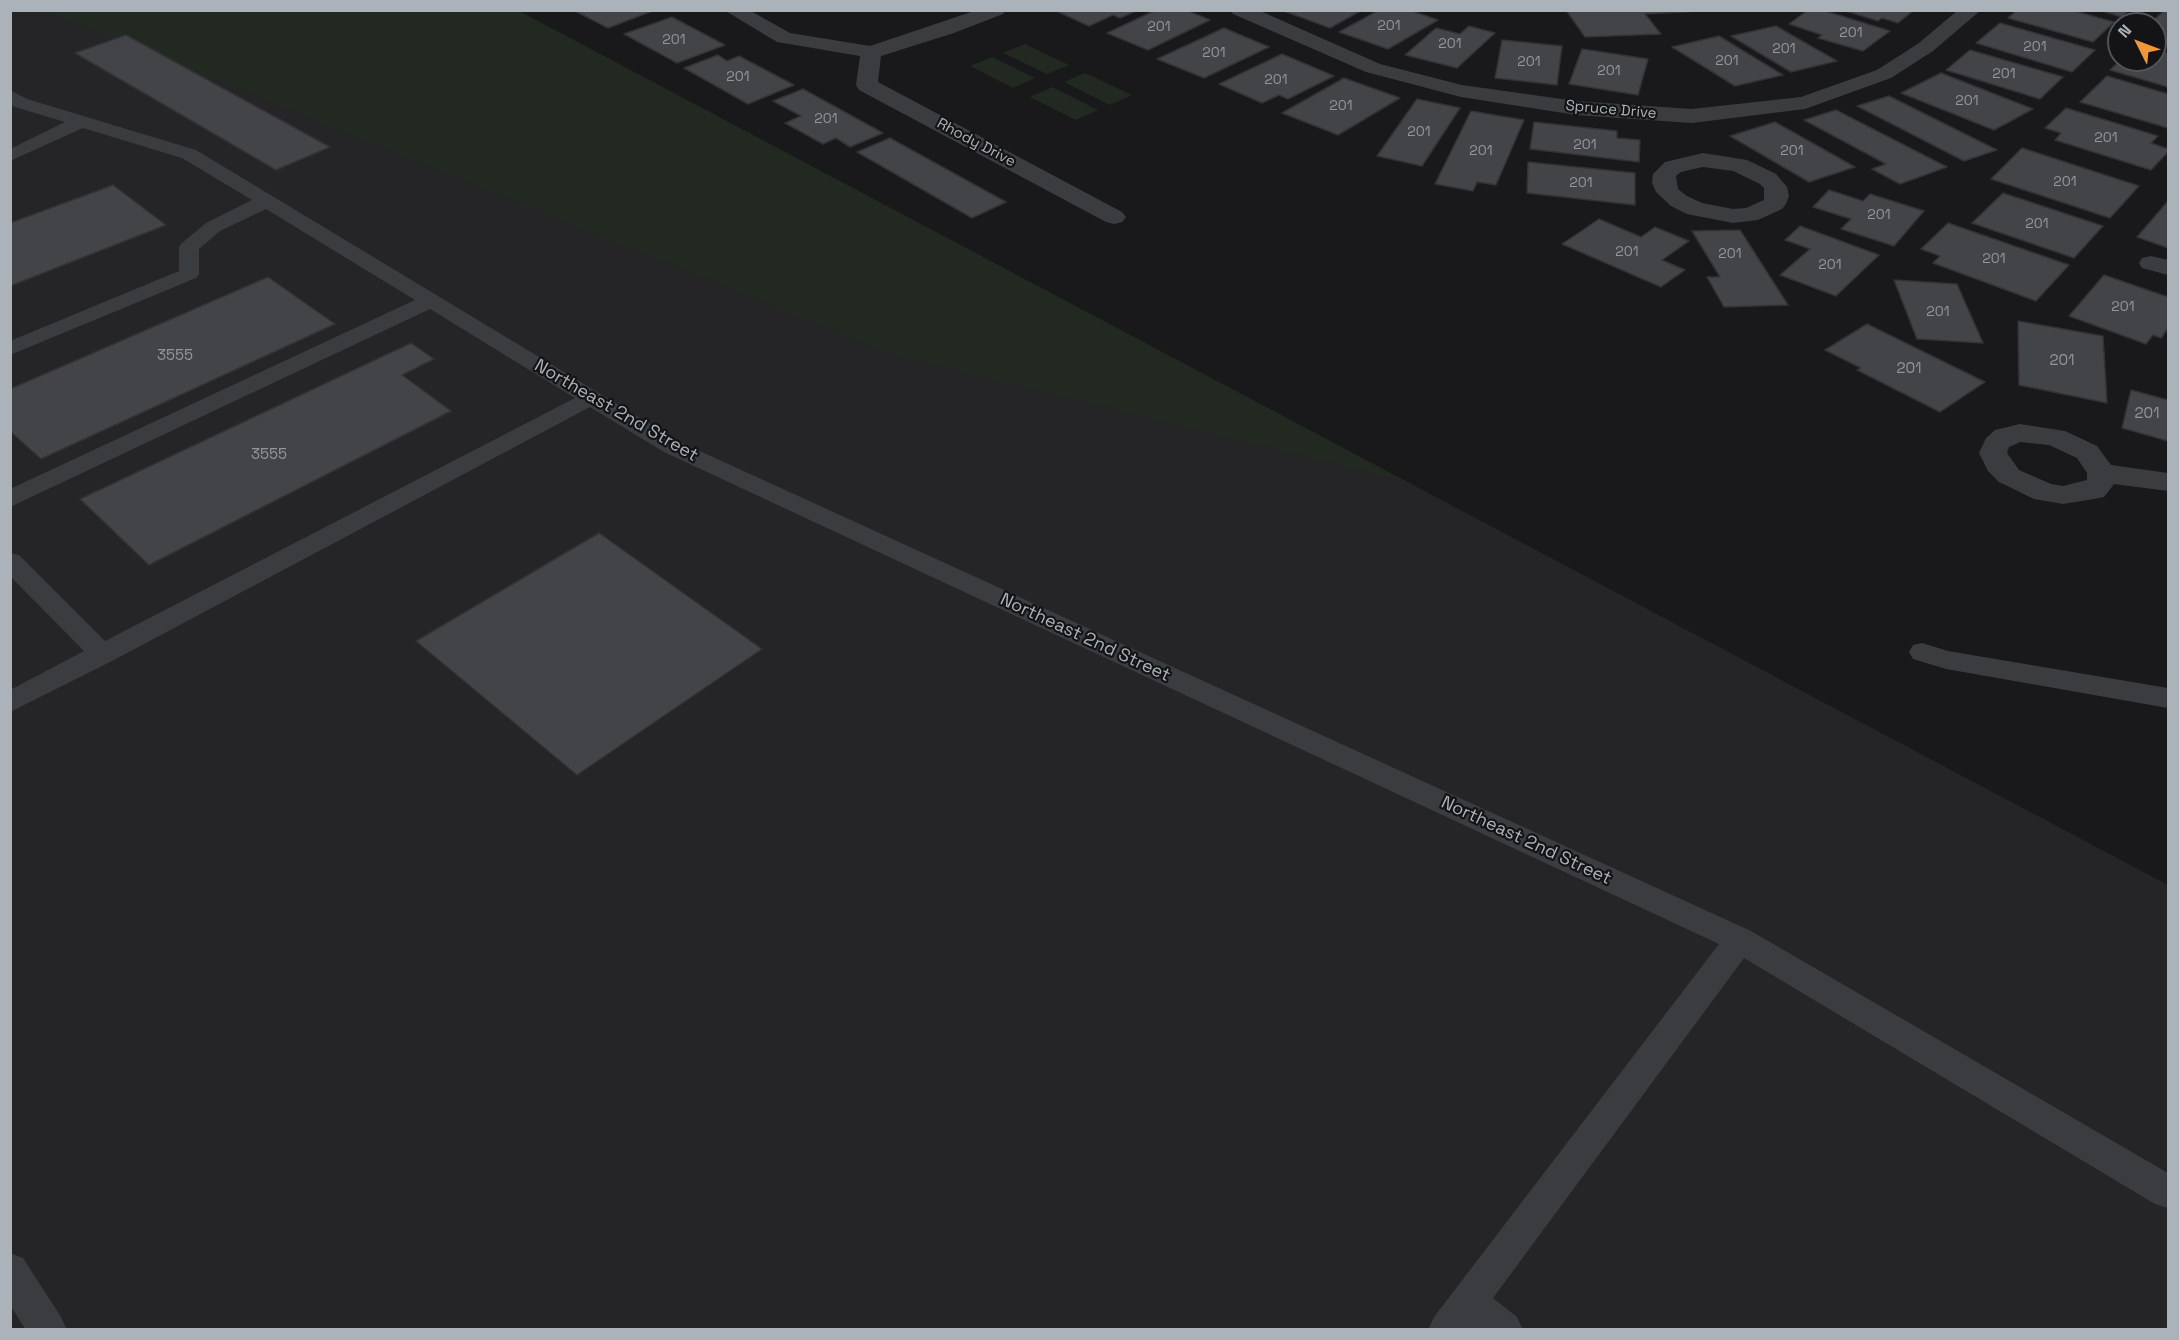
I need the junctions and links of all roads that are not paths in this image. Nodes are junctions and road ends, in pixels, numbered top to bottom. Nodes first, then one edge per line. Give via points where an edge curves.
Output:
1 (734, 10) edge
2 (996, 10) edge
3 (1240, 10) edge
4 (1971, 10) edge
5 (871, 52) junction
6 (10, 95) edge
7 (1692, 116) junction
8 (82, 121) junction
9 (10, 156) edge
10 (1703, 160) dead end
11 (266, 201) junction
12 (1114, 217) dead end
13 (430, 301) junction
14 (10, 349) edge
15 (591, 398) junction
16 (2103, 473) dead end
17 (2169, 482) edge
18 (10, 499) edge
19 (10, 561) edge
20 (1922, 652) dead end
21 (103, 654) junction
22 (2169, 698) edge
23 (10, 702) edge
24 (1740, 940) junction
25 (2169, 1192) edge
26 (10, 1271) edge
27 (1457, 1316) edge
28 (48, 1329) edge
29 (1504, 1329) edge

1 - 5 street via 784,38
2 - 5 street
3 - 7 street, Spruce Drive via 1372,68 1461,92 1576,108
4 - 7 street, Spruce Drive via 1926,47 1884,74 1806,103
5 - 12 street, Rhody Drive via 867,85
6 - 8 lane, Northeast 2nd Street
7 - 10 street
8 - 9 lane
8 - 11 lane, Northeast 2nd Street via 189,154
11 - 13 lane, Northeast 2nd Street
11 - 14 lane via 213,227 189,247 189,274
13 - 15 lane, Northeast 2nd Street
13 - 18 lane
15 - 21 lane
15 - 24 lane, Northeast 2nd Street via 682,452
16 - 17 street
19 - 21 lane
20 - 22 lane via 1946,660
21 - 23 lane
24 - 25 lane, Northeast 2nd Street
24 - 27 lane
26 - 28 lane
27 - 29 lane

